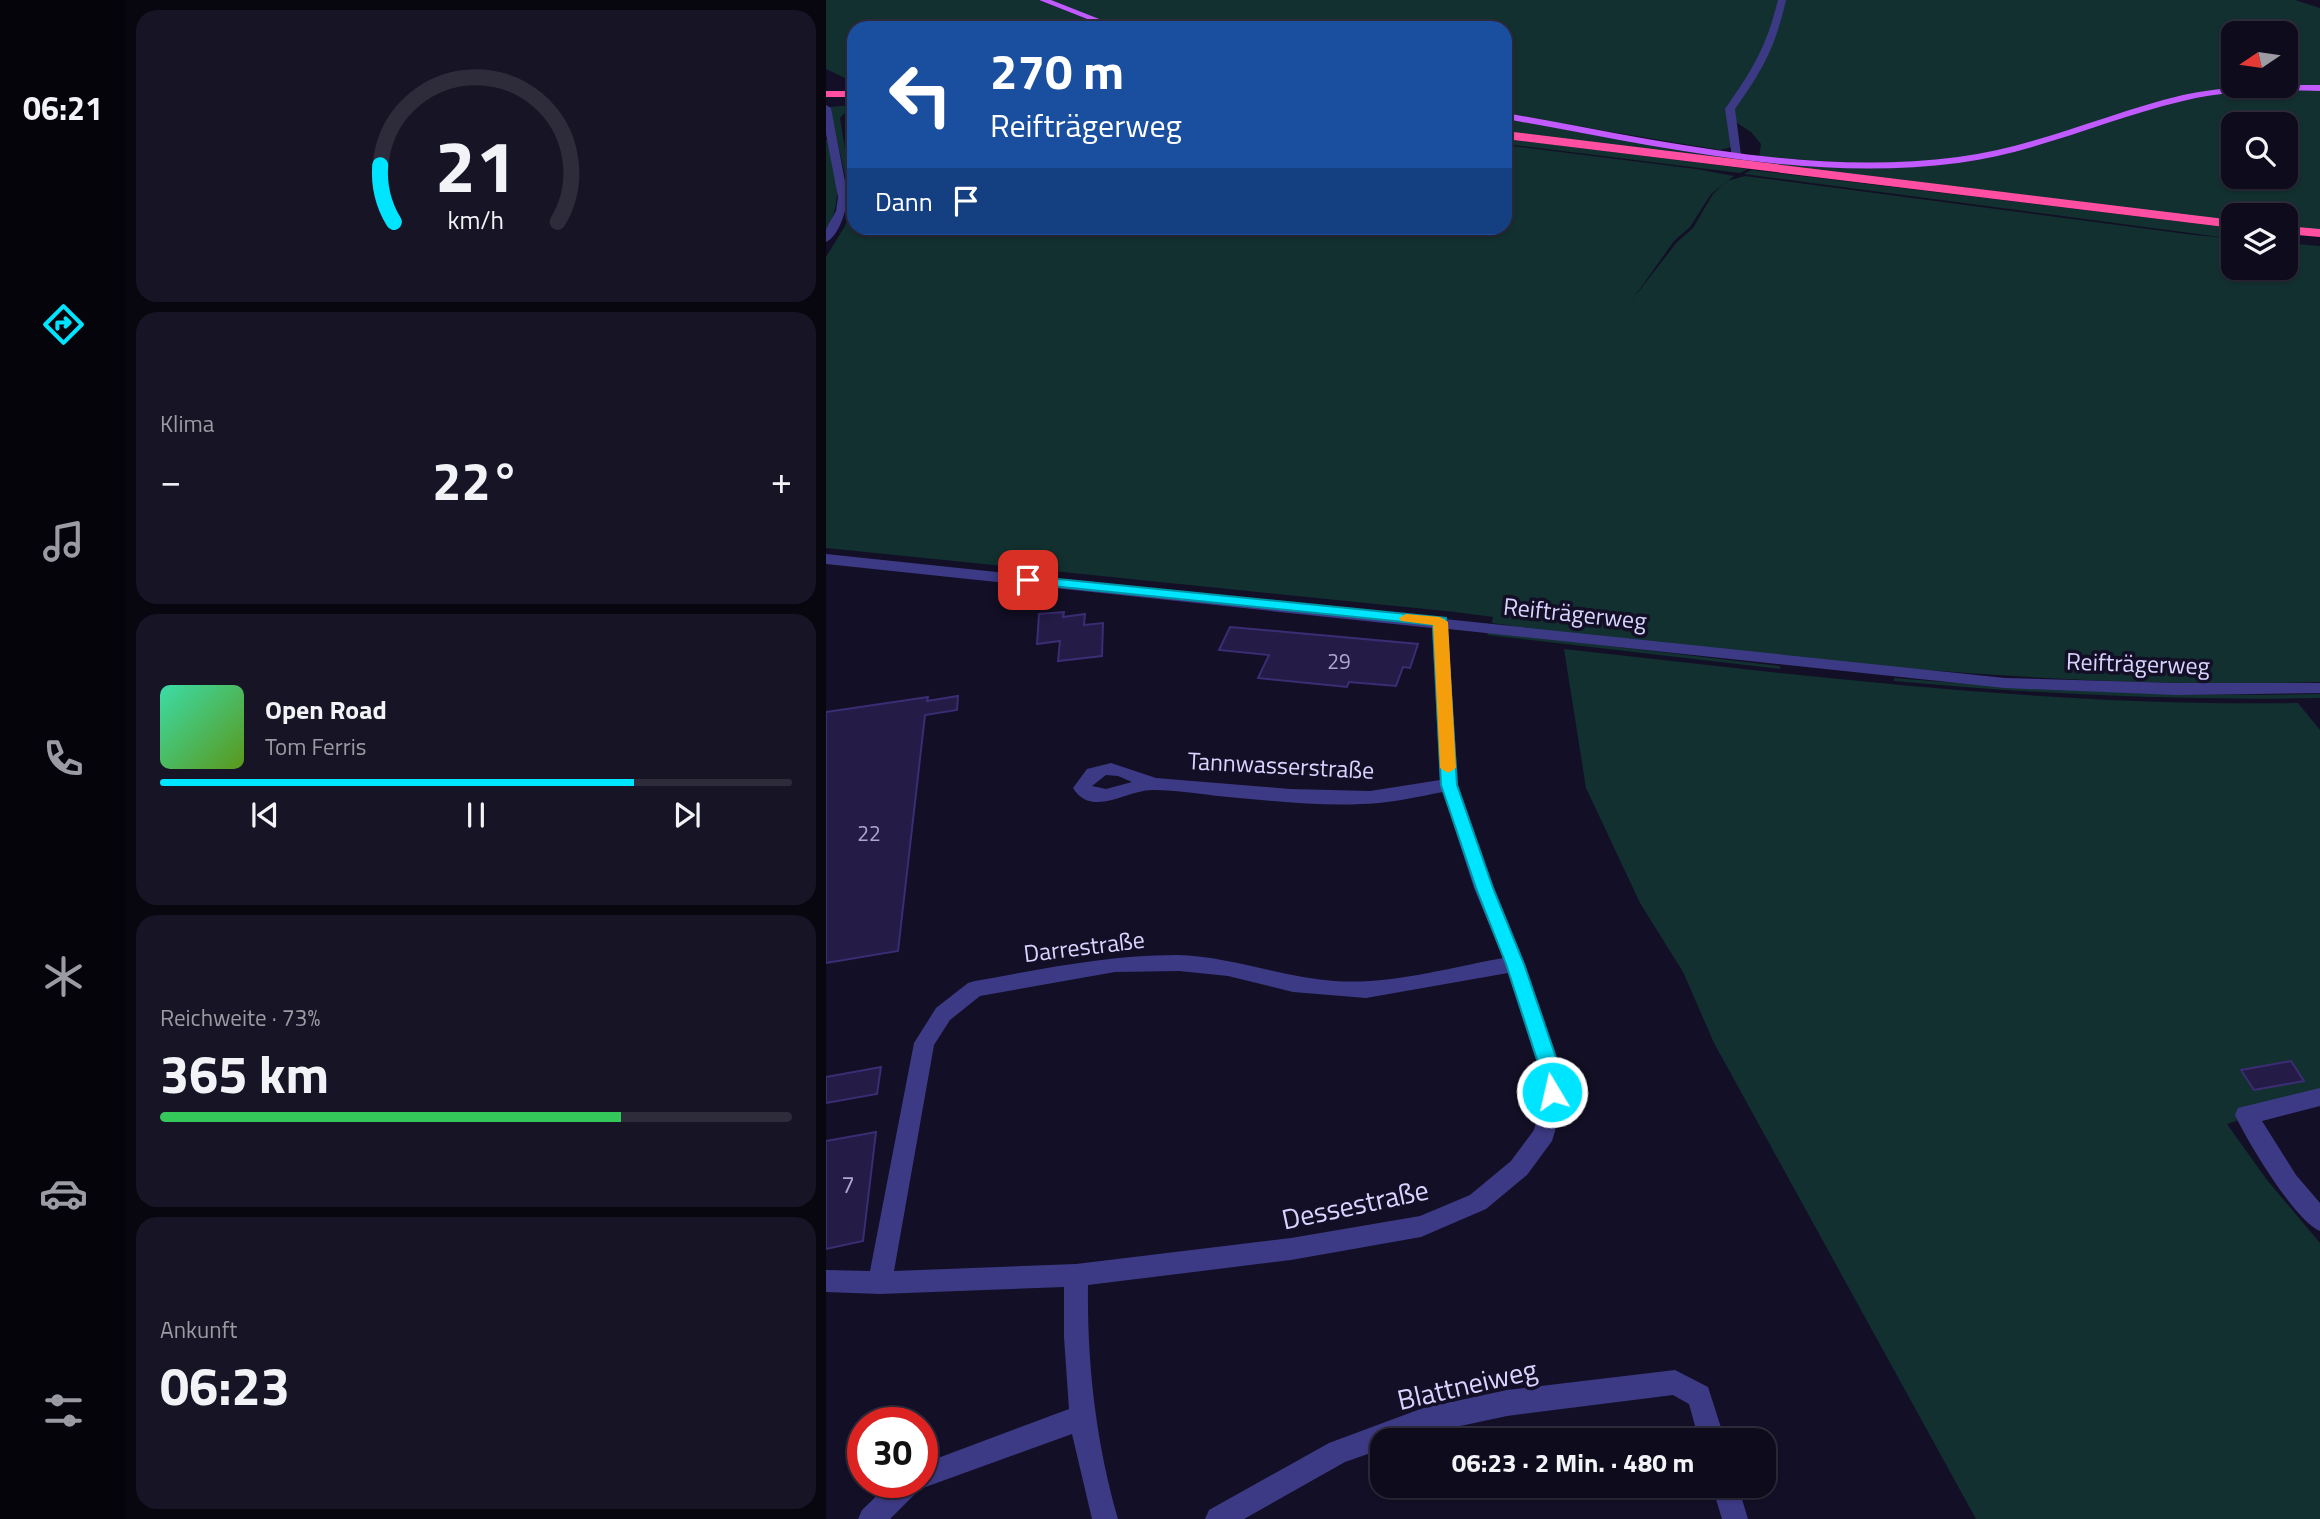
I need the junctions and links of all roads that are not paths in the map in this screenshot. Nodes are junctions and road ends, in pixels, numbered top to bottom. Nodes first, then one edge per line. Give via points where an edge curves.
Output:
1 (1043, 0) edge
2 (1782, 0) edge
3 (1099, 21) edge
4 (2320, 88) edge
5 (826, 94) edge
6 (847, 94) edge
7 (826, 108) edge
8 (1512, 117) edge
9 (1512, 136) edge
10 (1736, 155) junction
11 (2221, 223) edge
12 (2298, 231) edge
13 (2320, 233) edge
14 (826, 239) edge
15 (826, 559) edge
16 (1440, 622) junction
17 (2320, 688) edge
18 (1151, 783) dead end
19 (1449, 785) junction
20 (1515, 964) junction
21 (2320, 1097) edge
22 (2320, 1220) edge
23 (1076, 1275) junction
24 (826, 1281) edge
25 (880, 1283) junction
26 (1083, 1417) junction
27 (1406, 1428) edge
28 (1708, 1428) edge
29 (1370, 1441) edge
30 (938, 1471) edge
31 (893, 1498) edge
32 (1729, 1498) edge
33 (871, 1519) edge
34 (1105, 1519) edge
35 (1218, 1519) edge
36 (1735, 1519) edge

1 - 3 main road
2 - 10 street via 1761,65 1730,108
4 - 10 main road via 2244,90 2170,101 2038,144 1946,161 1837,165
5 - 6 highway
7 - 14 street via 843,197
8 - 10 main road
9 - 11 highway
12 - 13 highway
15 - 16 street, Reifträgerweg
16 - 17 street, Reifträgerweg via 2005,683
16 - 19 street, Dessestraße
18 - 19 street, Tannwasserstraße via 1360,797
19 - 20 street, Dessestraße
20 - 23 street, Dessestraße via 1552,1075 1551,1108 1544,1134 1519,1168 1478,1202 1421,1226 1291,1249
20 - 25 street, Darrestraße via 1366,989 1293,984 1228,968 1179,963 1115,964 975,989 943,1014 924,1043
21 - 22 street via 2246,1115 2288,1182
23 - 25 street, Dessestraße
23 - 26 street
24 - 25 street, Dessestraße
26 - 30 street
26 - 34 street
27 - 28 street, Blattneiweg via 1507,1403 1675,1382 1699,1396
29 - 35 street, Blattneiweg via 1338,1452
31 - 33 street
32 - 36 street

